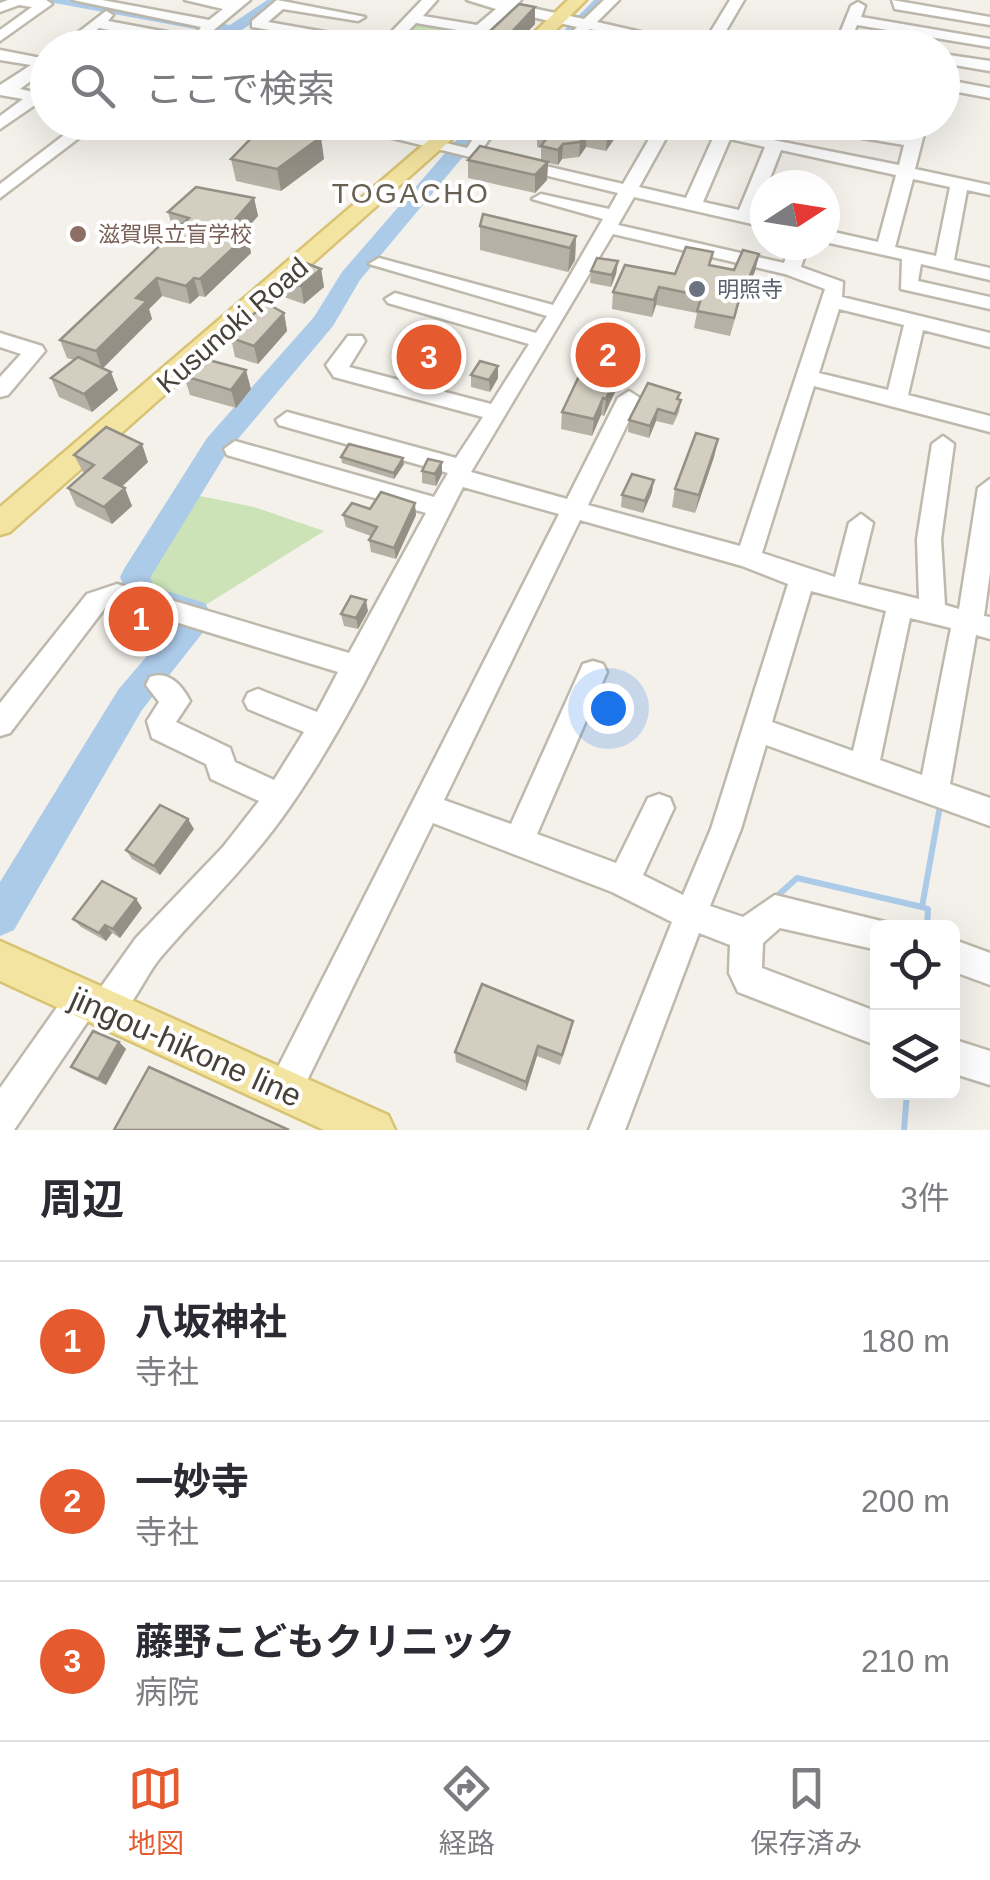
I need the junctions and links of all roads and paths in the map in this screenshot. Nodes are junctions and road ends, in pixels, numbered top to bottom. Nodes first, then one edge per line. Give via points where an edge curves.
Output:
1 (80, 0) edge
2 (192, 0) edge
3 (430, 0) edge
4 (474, 0) edge
5 (578, 0) edge
6 (590, 0) edge
7 (612, 0) edge
8 (737, 0) edge
9 (898, 0) edge
10 (25, 1) edge
11 (283, 2) edge
12 (511, 3) edge
13 (121, 4) edge
14 (238, 4) edge
15 (953, 7) edge
16 (0, 8) edge
17 (412, 18) junction
18 (577, 20) junction
19 (990, 21) edge
20 (96, 24) junction
21 (212, 25) junction
22 (88, 30) edge
23 (130, 30) edge
24 (206, 30) edge
25 (281, 30) edge
26 (346, 30) edge
27 (400, 30) edge
28 (480, 30) joint
29 (559, 30) edge
30 (564, 30) edge
31 (572, 30) edge
32 (620, 30) edge
33 (719, 30) edge
34 (848, 30) edge
35 (908, 30) edge
36 (2, 35) edge
37 (960, 42) edge
38 (990, 43) edge
39 (0, 55) edge
40 (30, 60) edge
41 (960, 62) edge
42 (990, 69) edge
43 (30, 73) edge
44 (960, 88) edge
45 (4, 90) edge
46 (988, 93) edge
47 (30, 96) edge
48 (30, 106) edge
49 (0, 124) edge
50 (69, 140) edge
51 (425, 140) edge
52 (657, 140) edge
53 (721, 140) edge
54 (755, 140) edge
55 (903, 140) edge
56 (914, 142) joint
57 (775, 144) junction
58 (450, 145) edge
59 (906, 172) junction
60 (960, 186) junction
61 (990, 190) edge
62 (630, 192) junction
63 (0, 193) edge
64 (541, 199) dead end
65 (692, 206) junction
66 (746, 218) junction
67 (750, 219) edge
68 (612, 222) junction
69 (840, 240) edge
70 (885, 250) junction
71 (912, 256) junction
72 (794, 260) edge
73 (379, 264) dead end
74 (944, 264) junction
75 (791, 270) junction
76 (990, 274) edge
77 (395, 299) dead end
78 (832, 302) junction
79 (990, 303) edge
80 (559, 314) junction
81 (915, 322) junction
82 (0, 340) edge
83 (990, 340) edge
84 (355, 341) dead end
85 (542, 341) junction
86 (808, 377) junction
87 (0, 390) edge
88 (629, 398) dead end
89 (896, 400) junction
90 (494, 413) junction
91 (287, 420) dead end
92 (990, 424) edge
93 (943, 444) dead end
94 (235, 450) dead end
95 (460, 472) junction
96 (990, 490) edge
97 (0, 505) edge
98 (440, 508) junction
99 (571, 510) junction
100 (861, 523) dead end
101 (0, 524) edge
102 (748, 558) junction
103 (802, 579) junction
104 (844, 590) junction
105 (900, 606) junction
106 (933, 614) junction
107 (975, 624) edge
108 (356, 666) junction
109 (593, 672) dead end
110 (160, 685) dead end
111 (258, 701) dead end
112 (0, 724) edge
113 (323, 727) junction
114 (756, 729) junction
115 (864, 766) junction
116 (934, 791) junction
117 (280, 798) junction
118 (424, 806) junction
119 (659, 808) dead end
120 (990, 812) edge
121 (518, 840) junction
122 (624, 882) junction
123 (689, 914) junction
124 (870, 932) edge
125 (747, 935) junction
126 (960, 958) edge
127 (0, 961) edge
128 (990, 970) edge
129 (93, 1006) junction
130 (870, 1027) edge
131 (960, 1059) edge
132 (990, 1068) edge
133 (284, 1090) junction
134 (0, 1119) edge
135 (374, 1130) edge
136 (607, 1130) edge

1 - 13 street
2 - 14 street
3 - 17 street
4 - 12 street
5 - 18 main road
6 - 18 main road
7 - 18 street
8 - 33 street
9 - 15 street via 900,6
10 - 16 street
10 - 36 street via 45,7
11 - 25 street via 257,24
11 - 26 street via 363,13
12 - 18 street
12 - 28 street
13 - 20 street
13 - 21 street
14 - 21 street
15 - 19 street
17 - 27 street
17 - 28 street
18 - 29 main road
18 - 30 main road
18 - 31 street
18 - 32 street
20 - 22 street
20 - 23 street
21 - 24 street
34 - 35 street via 855,13
37 - 38 street
39 - 40 street
41 - 42 street
42 - 46 street
43 - 45 street
44 - 46 street
45 - 47 street
48 - 49 street
50 - 63 street
51 - 58 street
52 - 62 street
53 - 65 street
54 - 57 street
55 - 56 street
56 - 59 street
57 - 59 street
57 - 66 street
58 - 62 street
58 - 97 main road, Kusunoki Road
58 - 101 main road, Kusunoki Road
59 - 60 street
59 - 70 street
60 - 61 street
60 - 74 street
62 - 65 street
62 - 68 street
64 - 68 street
65 - 66 street
66 - 67 street
68 - 75 street
68 - 80 street
69 - 70 street
70 - 71 street
71 - 74 street
71 - 79 street via 908,286
72 - 75 street
73 - 80 street
74 - 76 street
75 - 78 street via 833,283
77 - 85 street
78 - 81 street
78 - 86 street
80 - 85 street
81 - 83 street
81 - 89 street
82 - 87 street via 35,352
84 - 90 street via 337,366 342,372
85 - 90 street
86 - 89 street
86 - 102 street
88 - 99 street
89 - 92 street
90 - 95 street
91 - 95 street
93 - 106 street via 929,539
94 - 98 street
95 - 98 street
95 - 99 street
96 - 107 street
98 - 108 street
99 - 102 street
99 - 118 street
100 - 104 street
102 - 103 street
103 - 104 street
103 - 114 street
104 - 105 street
105 - 106 street
105 - 115 street
106 - 107 street
107 - 116 street
108 - 112 street via 117,594 96,601
108 - 113 street
109 - 121 street
110 - 117 street via 176,700 162,728 220,757 221,770
111 - 113 street
113 - 117 street
114 - 115 street
114 - 123 street via 726,829
115 - 116 street
116 - 120 street
117 - 129 street via 234,857
118 - 121 street
118 - 133 street
119 - 122 street
121 - 122 street
122 - 123 street
123 - 125 street
123 - 136 street
124 - 125 street via 776,912
125 - 130 street via 750,980
126 - 128 street
127 - 129 main road, jingou-hikone line
129 - 133 main road, jingou-hikone line
129 - 134 street
131 - 132 street
133 - 135 main road, jingou-hikone line

